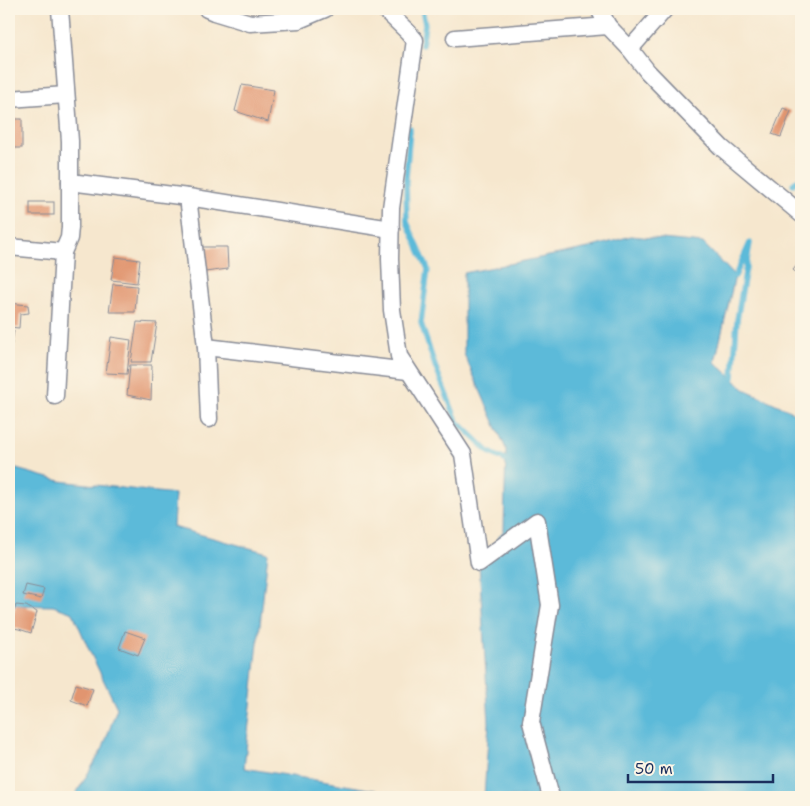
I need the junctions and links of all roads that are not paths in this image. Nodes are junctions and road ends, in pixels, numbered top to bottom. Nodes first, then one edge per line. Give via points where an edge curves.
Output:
1 (60, 9) edge
2 (207, 9) edge
3 (325, 9) edge
4 (384, 9) edge
5 (598, 9) edge
6 (665, 9) edge
7 (608, 26) junction
8 (455, 38) dead end
9 (630, 49) junction
10 (66, 95) junction
11 (9, 99) edge
12 (70, 182) junction
13 (188, 197) junction
14 (801, 214) edge
15 (391, 229) junction
16 (9, 247) edge
17 (64, 252) junction
18 (206, 347) junction
19 (408, 371) junction
20 (55, 396) dead end
21 (209, 419) dead end
22 (551, 797) edge

1 - 10 street
2 - 3 street via 250,24 299,20
4 - 15 street via 415,40 391,208
5 - 7 street
6 - 9 street
7 - 8 street
7 - 9 street
9 - 14 street via 722,148
10 - 11 street
10 - 12 street
12 - 13 street
12 - 17 street via 70,227
13 - 15 street
13 - 18 street
15 - 19 street via 392,310 399,356
16 - 17 street
17 - 20 street
18 - 19 street
18 - 21 street
19 - 22 street via 463,454 479,564 536,521 550,605 531,722

